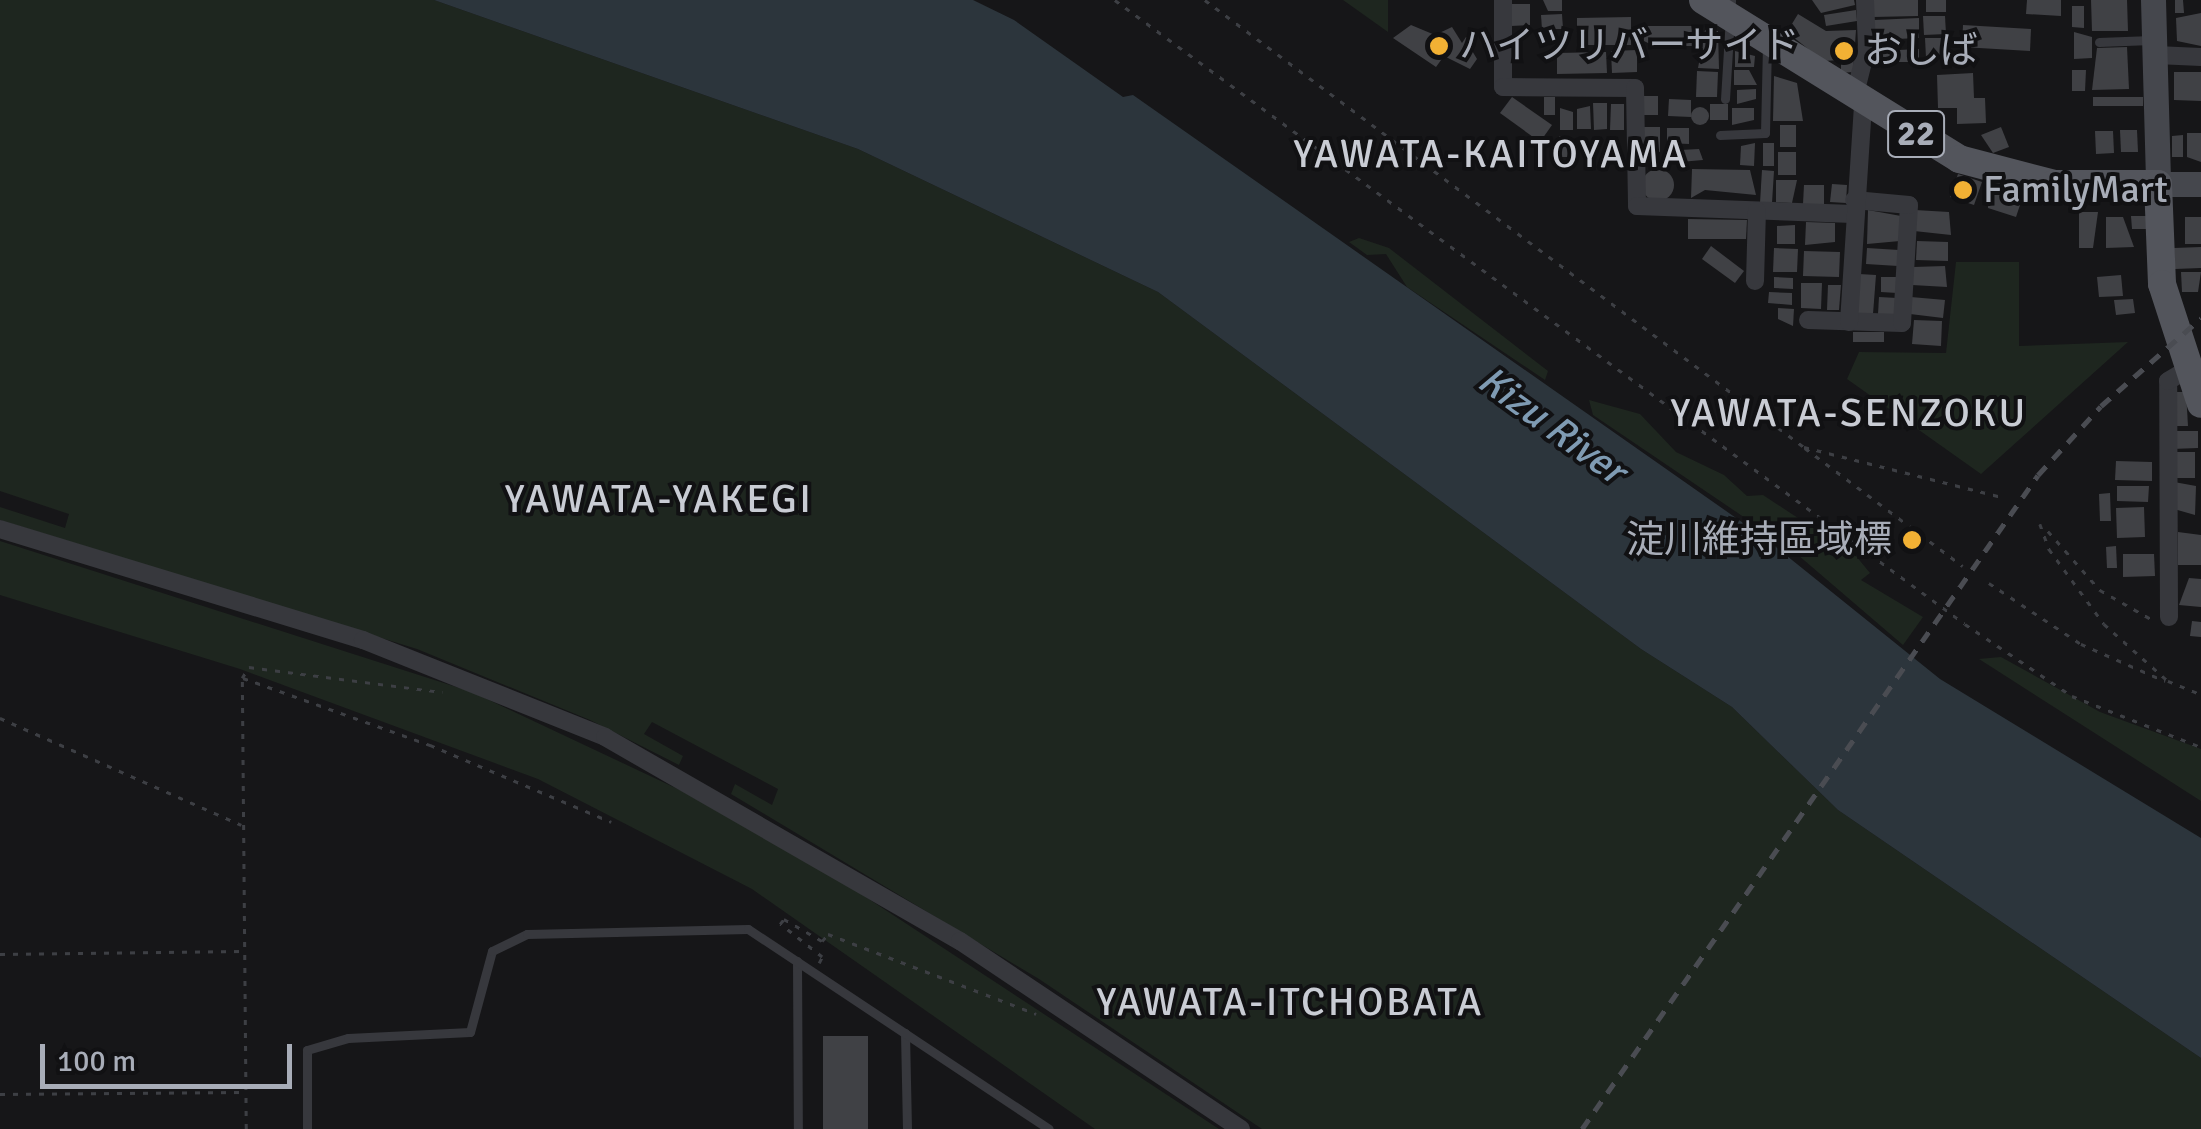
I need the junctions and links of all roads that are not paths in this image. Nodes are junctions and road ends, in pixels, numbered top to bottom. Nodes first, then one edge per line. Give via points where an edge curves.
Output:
1 (1503, 0) edge
2 (1703, 0) edge
3 (1865, 0) edge
4 (2153, 0) edge
5 (1730, 9) edge
6 (2099, 42) dead end
7 (1767, 44) junction
8 (2155, 48) junction
9 (2201, 57) edge
10 (1724, 99) dead end
11 (1858, 101) junction
12 (1720, 135) dead end
13 (2158, 184) junction
14 (2201, 184) edge
15 (1853, 207) junction
16 (1757, 212) junction
17 (1754, 281) dead end
18 (1808, 320) dead end
19 (1850, 322) junction
20 (2188, 369) junction
21 (2201, 404) edge
22 (0, 529) edge
23 (2170, 617) road end
24 (797, 961) junction
25 (904, 1033) junction
26 (307, 1129) edge
27 (798, 1129) edge
28 (907, 1129) edge
29 (1049, 1129) edge
30 (1242, 1129) edge

1 - 16 street via 1504,87 1635,88 1637,206
2 - 5 main road, 22
3 - 11 street
4 - 8 street
5 - 7 main road, 22
5 - 10 lane
6 - 8 lane
7 - 11 main road, 22
7 - 12 lane via 1765,134
8 - 9 street
8 - 13 street
11 - 13 main road, 22 via 1959,159 2054,184
11 - 15 street
13 - 14 street
13 - 20 main road via 2162,284
15 - 16 street
15 - 19 street
15 - 19 street via 1909,205 1902,324
16 - 17 street
18 - 19 street
20 - 21 main road
20 - 23 street via 2168,381
22 - 30 street via 363,640 605,736 960,941
24 - 25 lane
24 - 26 lane via 748,929 526,934 492,951 470,1032 348,1038 307,1050
24 - 27 lane
25 - 28 lane
25 - 29 lane

